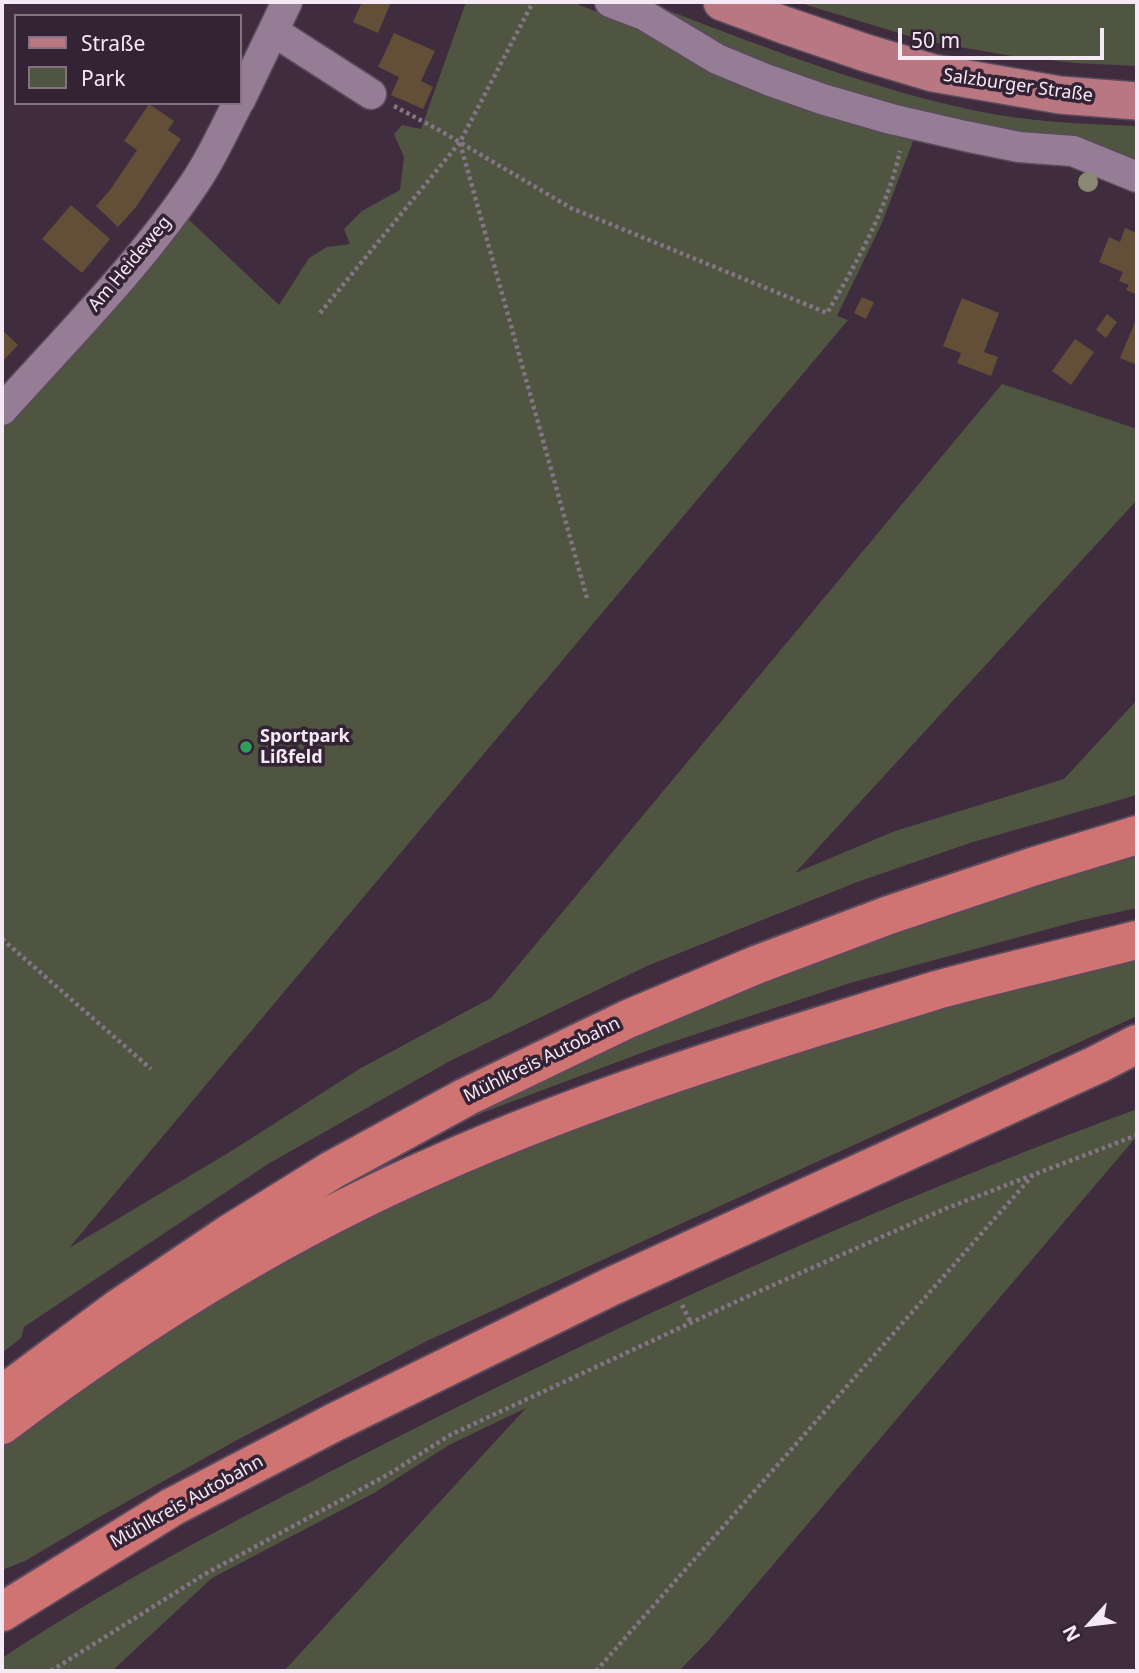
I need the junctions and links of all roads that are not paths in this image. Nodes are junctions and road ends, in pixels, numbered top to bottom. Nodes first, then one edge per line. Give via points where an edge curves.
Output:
1 (287, 2) edge
2 (610, 2) edge
3 (722, 2) edge
4 (273, 31) junction
5 (371, 94) road end
6 (242, 96) edge
7 (1130, 100) edge
8 (237, 105) edge
9 (1137, 177) edge
10 (2, 410) edge
11 (1137, 835) edge
12 (1137, 940) edge
13 (1137, 1044) edge
14 (1137, 1057) edge
15 (1098, 1064) junction
16 (2, 1395) edge
17 (2, 1425) edge
18 (2, 1612) edge

1 - 4 street, Am Heideweg
2 - 9 street via 644,15 717,59 822,99 965,136 1073,152
3 - 7 main road, Salzburger Straße via 933,73 1060,95
4 - 5 street
4 - 6 street, Am Heideweg
8 - 10 street, Am Heideweg via 198,177 167,221
11 - 16 highway, Mühlkreis Autobahn via 889,915 756,965 628,1018 466,1097 332,1170 229,1234
12 - 17 highway via 938,990 715,1059 440,1163 246,1261 135,1329
13 - 15 highway, Mühlkreis Autobahn
14 - 15 highway
15 - 18 highway, Mühlkreis Autobahn via 610,1287 333,1423 172,1507

